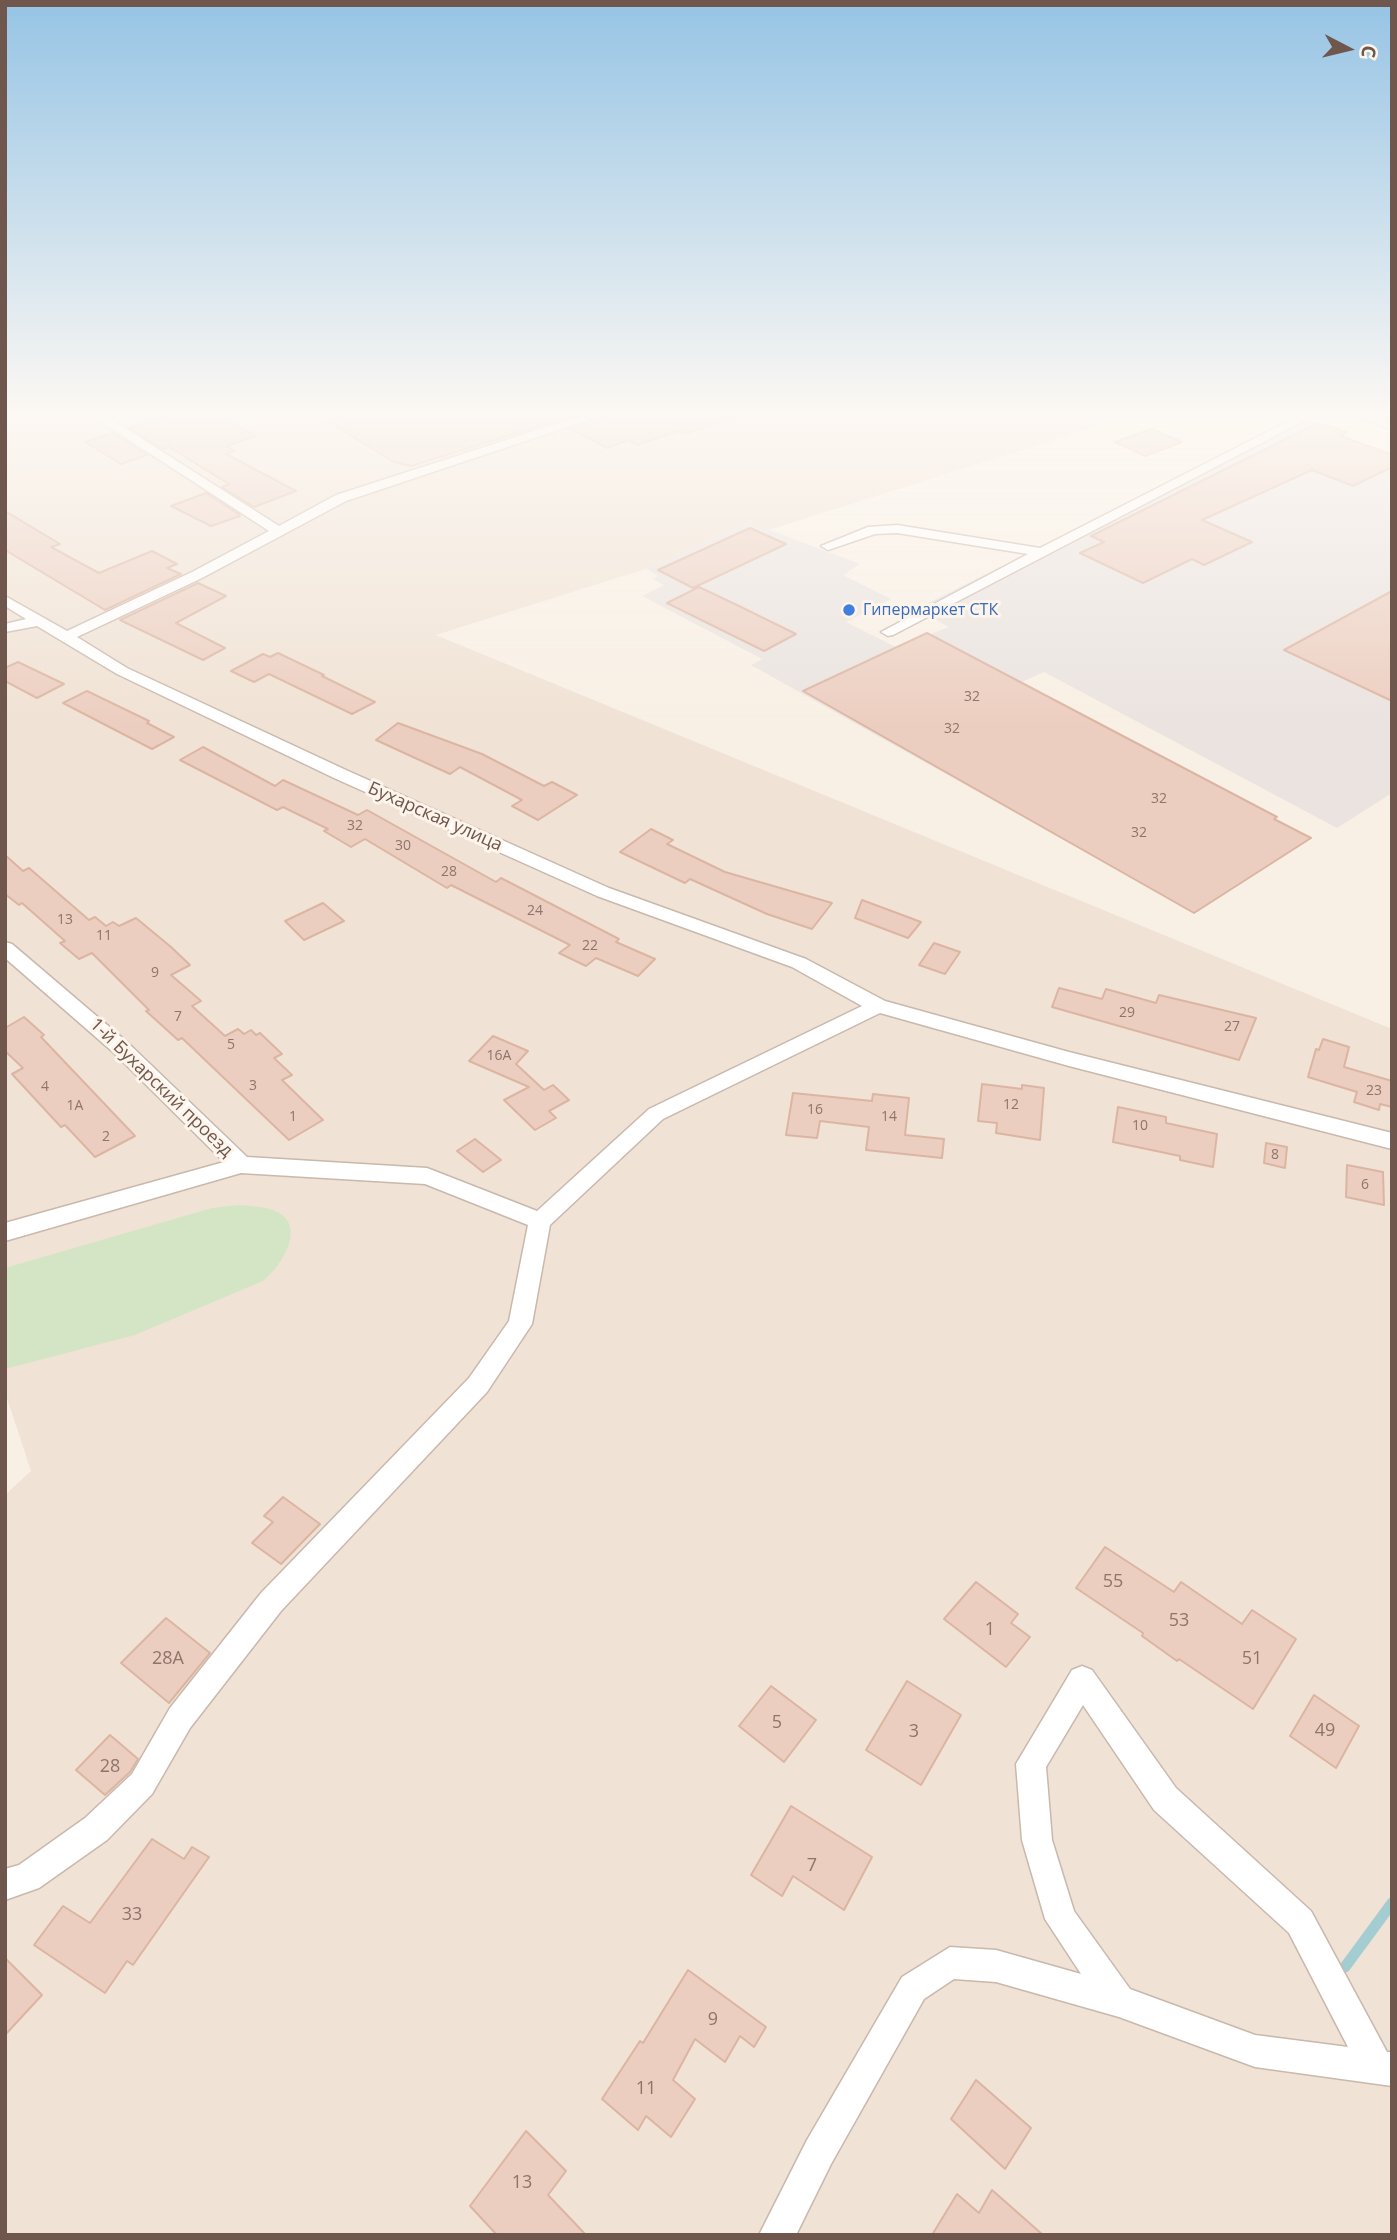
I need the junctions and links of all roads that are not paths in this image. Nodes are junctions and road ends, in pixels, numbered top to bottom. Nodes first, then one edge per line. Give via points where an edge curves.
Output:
1 (255, 517) edge
2 (306, 517) edge
3 (1114, 517) edge
4 (278, 531) junction
5 (828, 545) dead end
6 (1044, 553) junction
7 (5, 600) edge
8 (39, 621) junction
9 (5, 628) edge
10 (888, 632) dead end
11 (66, 637) junction
12 (5, 948) edge
13 (878, 1006) junction
14 (1392, 1141) edge
15 (241, 1165) junction
16 (540, 1221) junction
17 (5, 1232) edge
18 (5, 1885) edge
19 (1119, 2001) junction
20 (1384, 2068) edge
21 (776, 2235) edge

1 - 4 street
2 - 4 street
3 - 6 street
4 - 11 street via 208,570
5 - 6 street via 873,530 897,528
6 - 10 street
7 - 8 street, Бухарская улица
8 - 9 street
8 - 11 street, Бухарская улица
11 - 13 street, Бухарская улица via 122,671 340,774 603,892 799,963
12 - 15 street, 1-й Бухарский проезд via 110,1038
13 - 14 street, Бухарская улица
13 - 16 street via 656,1114
15 - 16 street, 1-й Бухарский проезд via 427,1176
15 - 17 street
16 - 18 street via 520,1324 478,1385 271,1602 180,1718 142,1784 96,1829 28,1877
19 - 20 street via 1255,2051
19 - 20 street via 1061,1919 1037,1840 1031,1763 1082,1680 1165,1799 1300,1922
19 - 21 street via 996,1966 950,1963 913,1989

